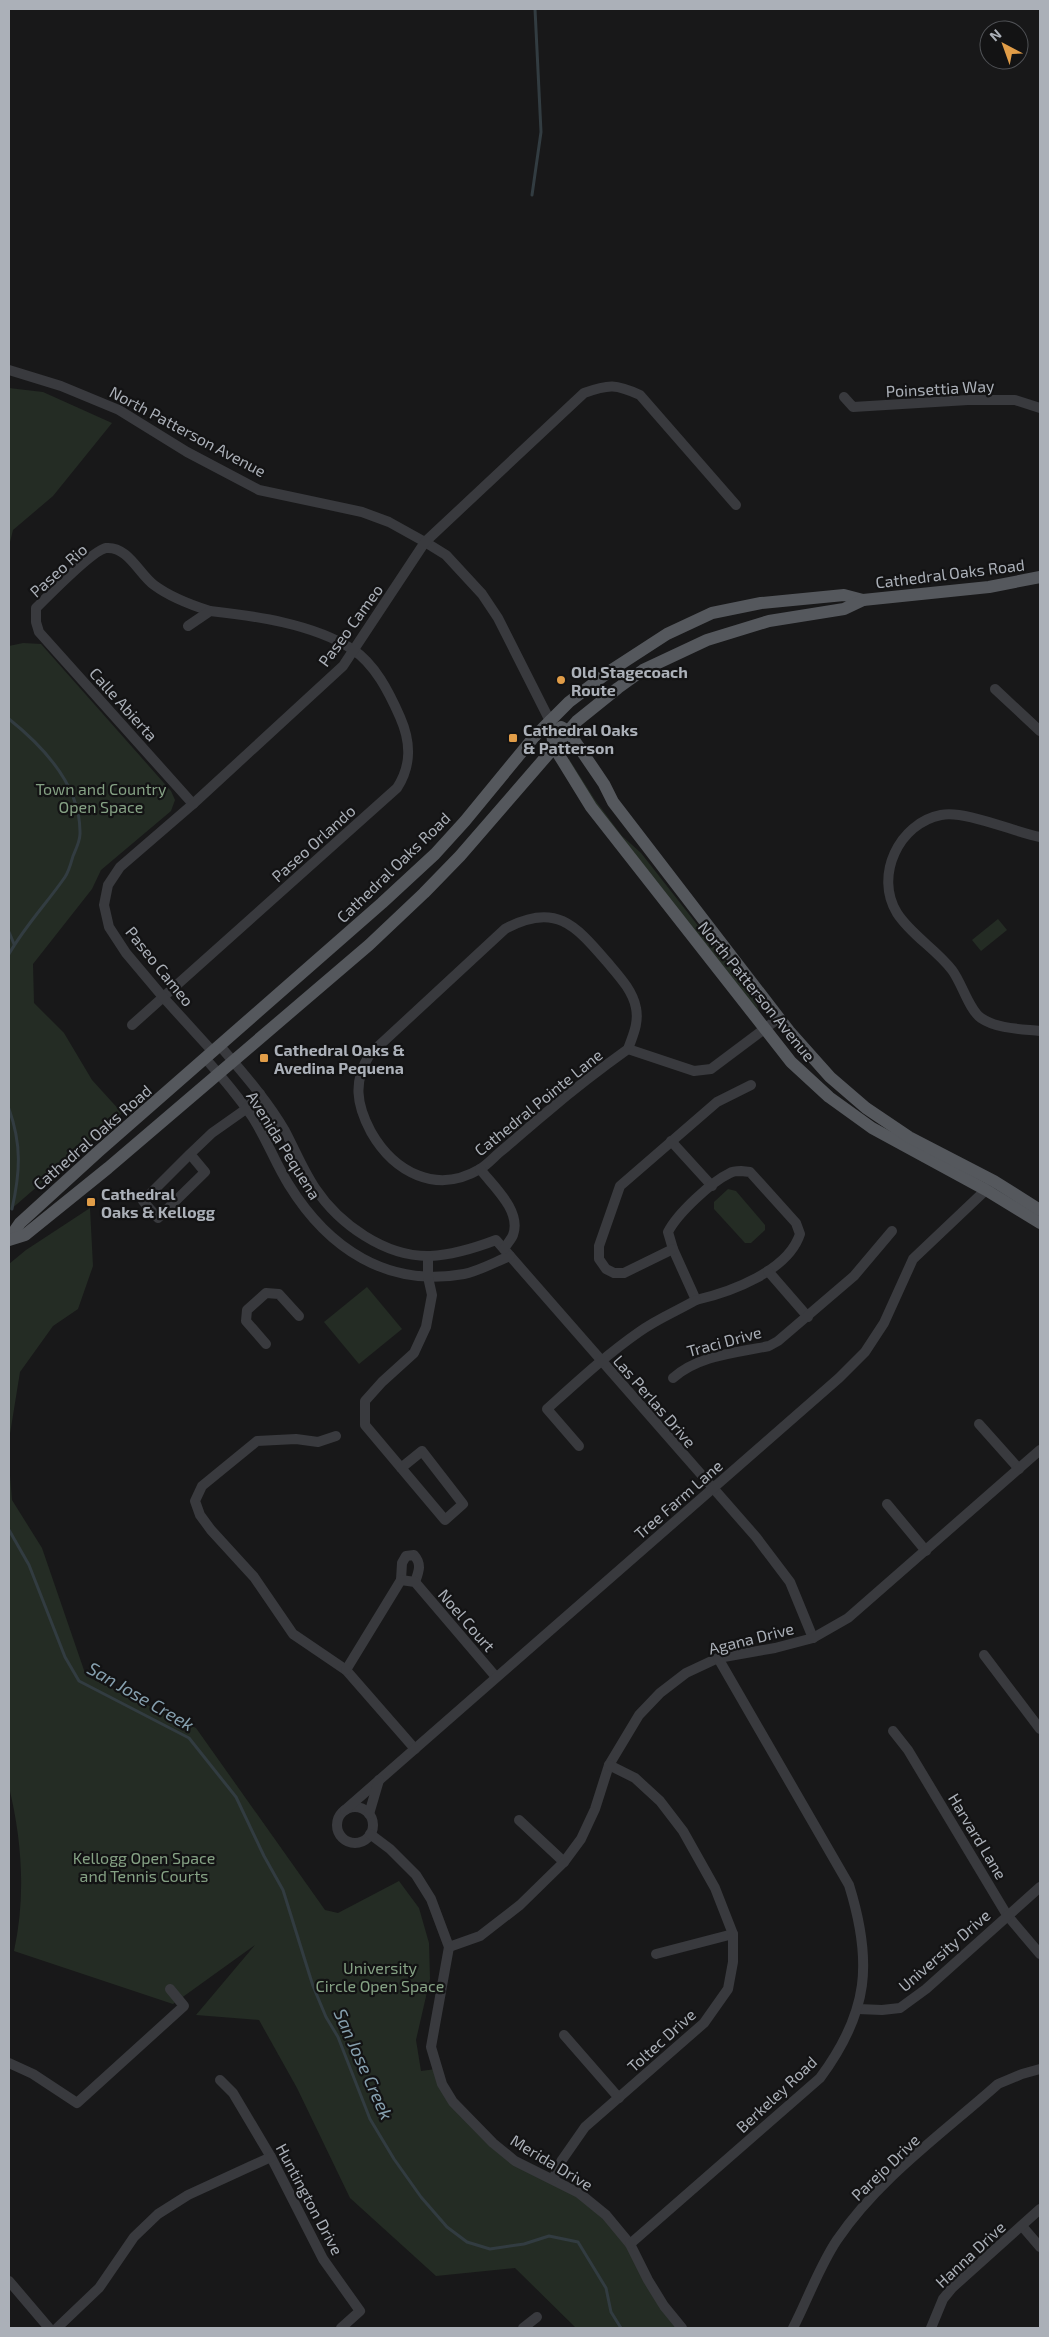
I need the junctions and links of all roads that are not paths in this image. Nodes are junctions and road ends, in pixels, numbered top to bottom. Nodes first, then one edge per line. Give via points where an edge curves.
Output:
1 (9, 370) edge
2 (844, 397) dead end
3 (1040, 408) edge
4 (736, 505) dead end
5 (425, 542) junction
6 (1040, 578) edge
7 (863, 600) junction
8 (210, 611) junction
9 (36, 622) joint
10 (188, 626) dead end
11 (353, 650) junction
12 (995, 689) dead end
13 (550, 721) junction
14 (568, 731) junction
15 (1040, 731) edge
16 (554, 747) junction
17 (193, 804) junction
18 (1040, 837) edge
19 (163, 998) junction
20 (779, 1018) junction
21 (132, 1025) dead end
22 (765, 1029) junction
23 (1040, 1031) edge
24 (628, 1049) junction
25 (213, 1052) junction
26 (233, 1060) junction
27 (218, 1073) junction
28 (751, 1085) dead end
29 (260, 1094) junction
30 (246, 1109) junction
31 (671, 1141) junction
32 (190, 1154) junction
33 (480, 1169) junction
34 (990, 1185) junction
35 (712, 1186) junction
36 (1040, 1210) edge
37 (1040, 1224) edge
38 (892, 1231) dead end
39 (9, 1239) edge
40 (496, 1240) joint
41 (673, 1249) junction
42 (507, 1253) junction
43 (428, 1256) junction
44 (768, 1271) junction
45 (428, 1277) junction
46 (696, 1300) junction
47 (299, 1316) dead end
48 (808, 1317) junction
49 (266, 1344) dead end
50 (601, 1361) junction
51 (673, 1378) dead end
52 (979, 1424) dead end
53 (336, 1436) dead end
54 (579, 1446) dead end
55 (1040, 1450) edge
56 (401, 1468) junction
57 (1020, 1469) junction
58 (713, 1489) junction
59 (887, 1504) dead end
60 (926, 1551) junction
61 (400, 1580) junction
62 (415, 1582) junction
63 (813, 1638) junction
64 (984, 1655) dead end
65 (718, 1658) junction
66 (346, 1670) junction
67 (496, 1676) junction
68 (1040, 1729) edge
69 (893, 1732) dead end
70 (415, 1749) junction
71 (609, 1765) junction
72 (379, 1779) junction
73 (345, 1810) junction
74 (369, 1814) junction
75 (519, 1820) dead end
76 (370, 1834) junction
77 (564, 1862) junction
78 (1040, 1886) edge
79 (1007, 1915) junction
80 (732, 1934) junction
81 (449, 1947) junction
82 (656, 1954) dead end
83 (1040, 1954) edge
84 (170, 1989) dead end
85 (858, 2009) junction
86 (564, 2035) dead end
87 (9, 2063) edge
88 (1040, 2068) edge
89 (220, 2080) dead end
90 (619, 2098) junction
91 (271, 2158) junction
92 (553, 2179) junction
93 (1040, 2209) edge
94 (1022, 2226) junction
95 (630, 2244) junction
96 (1040, 2247) edge
97 (9, 2281) edge
98 (537, 2317) dead end
99 (49, 2328) edge
100 (57, 2328) edge
101 (342, 2328) edge
102 (523, 2328) edge
103 (682, 2328) edge
104 (793, 2328) edge
105 (930, 2328) edge

1 - 5 street, North Patterson Avenue via 61,386 119,410 187,452 259,490 362,512 389,522
2 - 3 street, Poinsettia Way via 853,407 1015,400
4 - 5 street, Paseo Cameo via 640,395 621,386 605,385 584,393
5 - 11 street, Paseo Cameo
5 - 13 street, North Patterson Avenue via 446,556 482,594 498,618
6 - 7 main road, Cathedral Oaks Road via 989,587
7 - 13 main road, Cathedral Oaks Road via 844,595 761,602 712,612 637,651 571,700
7 - 14 main road, Cathedral Oaks Road via 844,609 768,620 680,652 643,670
8 - 9 street, Paseo Rio via 191,605 154,585 122,552 106,548 50,593 36,608
8 - 10 street
8 - 11 street, Paseo Rio via 254,616 322,634
9 - 17 street, Calle Abierta via 39,632
11 - 17 street, Paseo Cameo via 343,666 313,695
11 - 19 street, Paseo Orlando via 379,678 402,722 410,757 404,776 397,788
12 - 15 street
13 - 14 main road, North Patterson Avenue
13 - 16 main road, North Patterson Avenue
13 - 25 main road, Cathedral Oaks Road via 435,854
14 - 16 main road, Cathedral Oaks Road
14 - 20 main road, North Patterson Avenue via 613,802
16 - 22 main road, North Patterson Avenue via 591,807
16 - 26 main road, Cathedral Oaks Road via 424,893 369,945
17 - 19 street, Paseo Cameo via 120,867 108,885 104,904 109,926 126,953
18 - 23 street via 975,819 942,814 908,831 899,842 889,874 890,896 898,915 940,954 960,981 980,1018 1009,1027
19 - 21 street, Paseo Orlando
19 - 25 street, Paseo Cameo
20 - 22 street
20 - 34 main road, North Patterson Avenue via 826,1073 866,1108
22 - 24 street via 711,1069 694,1071
22 - 34 main road, North Patterson Avenue via 791,1062 850,1113 904,1148
24 - 33 street, Cathedral Pointe Lane via 583,1082
24 - 33 street, Cathedral Pointe Lane via 638,1022 632,995 584,936 571,925 541,917 521,920 505,930 370,1054 361,1069 358,1084 359,1100 368,1127 380,1148 400,1168 430,1179 459,1178
25 - 26 street, Avenida Pequena
25 - 27 street, Avenida Pequena
25 - 39 main road, Cathedral Oaks Road via 20,1223
26 - 27 main road, Cathedral Oaks Road
26 - 29 street, Avenida Pequena
27 - 30 street, Avenida Pequena
27 - 39 main road, Cathedral Oaks Road via 25,1235
28 - 31 street via 717,1102
29 - 30 street
29 - 43 street, Avenida Pequena via 329,1206 360,1233 382,1246
30 - 32 street via 212,1133
30 - 45 street, Avenida Pequena via 296,1196 328,1234 372,1265
31 - 35 street
31 - 41 street via 620,1186 599,1246 599,1259 606,1269 624,1273
32 - 32 street via 205,1172 158,1218 143,1201
33 - 42 street via 511,1208 513,1235
34 - 36 main road, North Patterson Avenue
34 - 37 main road, North Patterson Avenue
34 - 58 street, Tree Farm Lane via 913,1259 884,1323 865,1352
35 - 41 street via 674,1220 668,1232
35 - 44 street via 731,1172 750,1172 796,1223 800,1234 796,1244
38 - 48 street, Traci Drive via 854,1276
40 - 42 street, Las Perlas Drive
40 - 43 street, Avenida Pequena via 473,1249
41 - 46 street
42 - 45 street, Avenida Pequena via 465,1273
42 - 50 street, Las Perlas Drive
43 - 45 street
44 - 46 street via 722,1294
44 - 48 street
45 - 56 street via 432,1295 426,1327 414,1353 365,1401 365,1426
46 - 50 street via 672,1310
47 - 49 street via 279,1294 266,1293 247,1310 246,1321
48 - 51 street, Traci Drive via 769,1346 709,1358 683,1369
50 - 54 street via 547,1409
50 - 58 street, Las Perlas Drive
52 - 57 street
53 - 66 street via 318,1442 296,1439 258,1441 202,1486 195,1501 211,1530 254,1577 293,1634
55 - 57 street, Agana Drive
56 - 56 street via 445,1520 464,1504 422,1451
57 - 60 street, Agana Drive
58 - 63 street, Las Perlas Drive via 756,1537 790,1582
58 - 67 street, Tree Farm Lane
59 - 60 street
60 - 63 street, Agana Drive via 848,1618
61 - 62 street
61 - 62 street via 402,1563 406,1556 414,1554 419,1561
61 - 66 street
62 - 67 street, Noel Court
63 - 65 street, Agana Drive
64 - 68 street
65 - 71 street, Agana Drive via 686,1673 660,1692 639,1715
65 - 85 street, Berkeley Road via 849,1885 856,1906 862,1948 864,1980
66 - 70 street
67 - 70 street, Tree Farm Lane
69 - 79 street, Harvard Lane via 908,1750
70 - 72 street, Tree Farm Lane
71 - 77 street, Agana Drive via 595,1809 581,1839
71 - 80 street, Toltec Drive via 635,1778 660,1801 683,1831 715,1888
72 - 73 street, Tree Farm Lane
72 - 74 street
73 - 74 street via 360,1808
73 - 76 street via 337,1823 341,1837 348,1842 357,1842
74 - 76 street
75 - 77 street
76 - 81 street via 416,1875 431,1899
77 - 81 street, Agana Drive via 520,1906 480,1936
78 - 79 street, University Drive
79 - 83 street, Harvard Lane
79 - 85 street, University Drive via 926,1989 900,2008
80 - 82 street
80 - 90 street, Toltec Drive via 733,1962 728,1989 704,2023
81 - 92 street, Merida Drive via 431,2048 442,2084 453,2102 515,2161
84 - 87 street via 184,2006 77,2103 33,2074
85 - 95 street, Berkeley Road via 839,2053 820,2078
86 - 90 street
88 - 104 street, Parejo Drive via 998,2084 874,2193 836,2242
89 - 91 street, Huntington Drive via 233,2093
90 - 92 street, Toltec Drive via 585,2127
91 - 100 street via 188,2195 158,2214 134,2237 99,2288
91 - 101 street, Huntington Drive via 323,2259 360,2311
92 - 95 street, Merida Drive via 579,2193 606,2216
93 - 94 street, Hanna Drive
94 - 96 street
94 - 105 street, Hanna Drive via 952,2288 943,2299
95 - 103 street, Merida Drive via 662,2302
97 - 99 street
98 - 102 street

